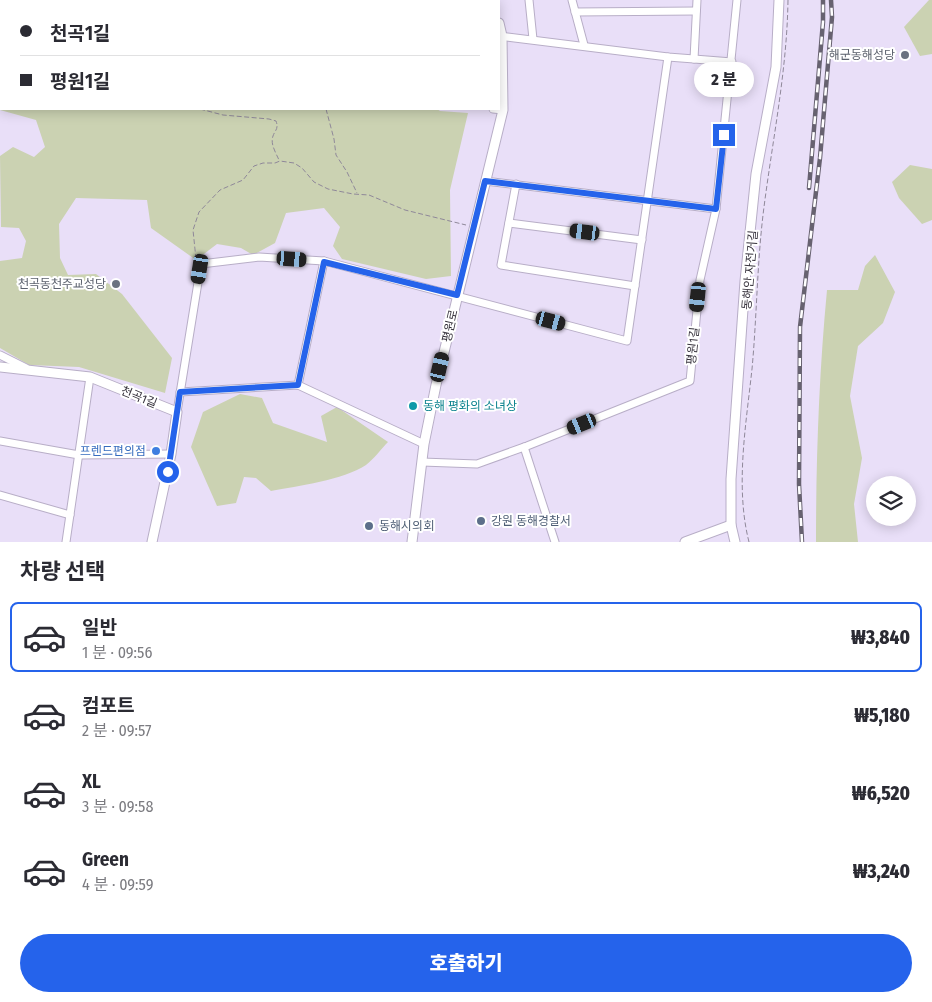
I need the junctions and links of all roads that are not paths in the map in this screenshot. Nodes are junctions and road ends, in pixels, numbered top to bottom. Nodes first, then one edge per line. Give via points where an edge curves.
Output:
1 (529, 0) edge
2 (572, 0) edge
3 (697, 0) edge
4 (737, 0) edge
5 (779, 0) edge
6 (696, 11) junction
7 (575, 12) junction
8 (500, 36) edge
9 (533, 39) junction
10 (584, 45) junction
11 (668, 57) junction
12 (694, 58) junction
13 (732, 62) junction
14 (500, 110) edge
15 (503, 110) junction
16 (485, 181) junction
17 (516, 184) junction
18 (648, 200) junction
19 (716, 209) junction
20 (509, 222) junction
21 (642, 240) junction
22 (324, 262) junction
23 (635, 286) junction
24 (457, 295) junction
25 (0, 355) edge
26 (0, 367) edge
27 (31, 370) junction
28 (90, 377) junction
29 (298, 385) junction
30 (180, 392) junction
31 (177, 412) junction
32 (0, 441) edge
33 (424, 444) junction
34 (524, 447) junction
35 (172, 454) junction
36 (79, 455) junction
37 (422, 462) junction
38 (0, 495) edge
39 (70, 515) junction
40 (731, 525) junction
41 (66, 542) edge
42 (152, 542) edge
43 (412, 542) edge
44 (555, 542) edge
45 (685, 542) edge
46 (735, 542) edge

1 - 9 street
2 - 7 street
3 - 6 street
4 - 13 street, 평원1길
5 - 40 street via 776,67 756,174 745,282 731,479
6 - 7 street
6 - 12 street
7 - 10 street
8 - 9 street
8 - 15 street, 평원로
9 - 10 street
10 - 11 street
11 - 12 street
11 - 18 street
12 - 13 street
13 - 19 street, 평원1길
14 - 15 street
15 - 16 street, 평원로
16 - 17 street
16 - 24 street, 평원로
17 - 18 street
17 - 20 street
18 - 19 street
18 - 21 street
19 - 34 street, 평원1길 via 700,280 690,381
20 - 21 street
20 - 23 street via 501,265
21 - 23 street
22 - 24 street
22 - 29 street
22 - 30 street via 259,257 201,264
23 - 24 street via 627,341
24 - 33 street, 평원로
25 - 27 street
26 - 27 street, 천곡1길
27 - 28 street, 천곡1길
28 - 31 street, 천곡1길
28 - 36 street
29 - 30 street
29 - 33 street
30 - 31 street
31 - 35 street
32 - 36 street
33 - 37 street, 평원로
34 - 37 street, 평원1길 via 477,464
34 - 44 street
35 - 36 street
35 - 42 street
36 - 39 street
37 - 43 street, 평원로
38 - 39 street
39 - 41 street
40 - 45 street
40 - 46 street

